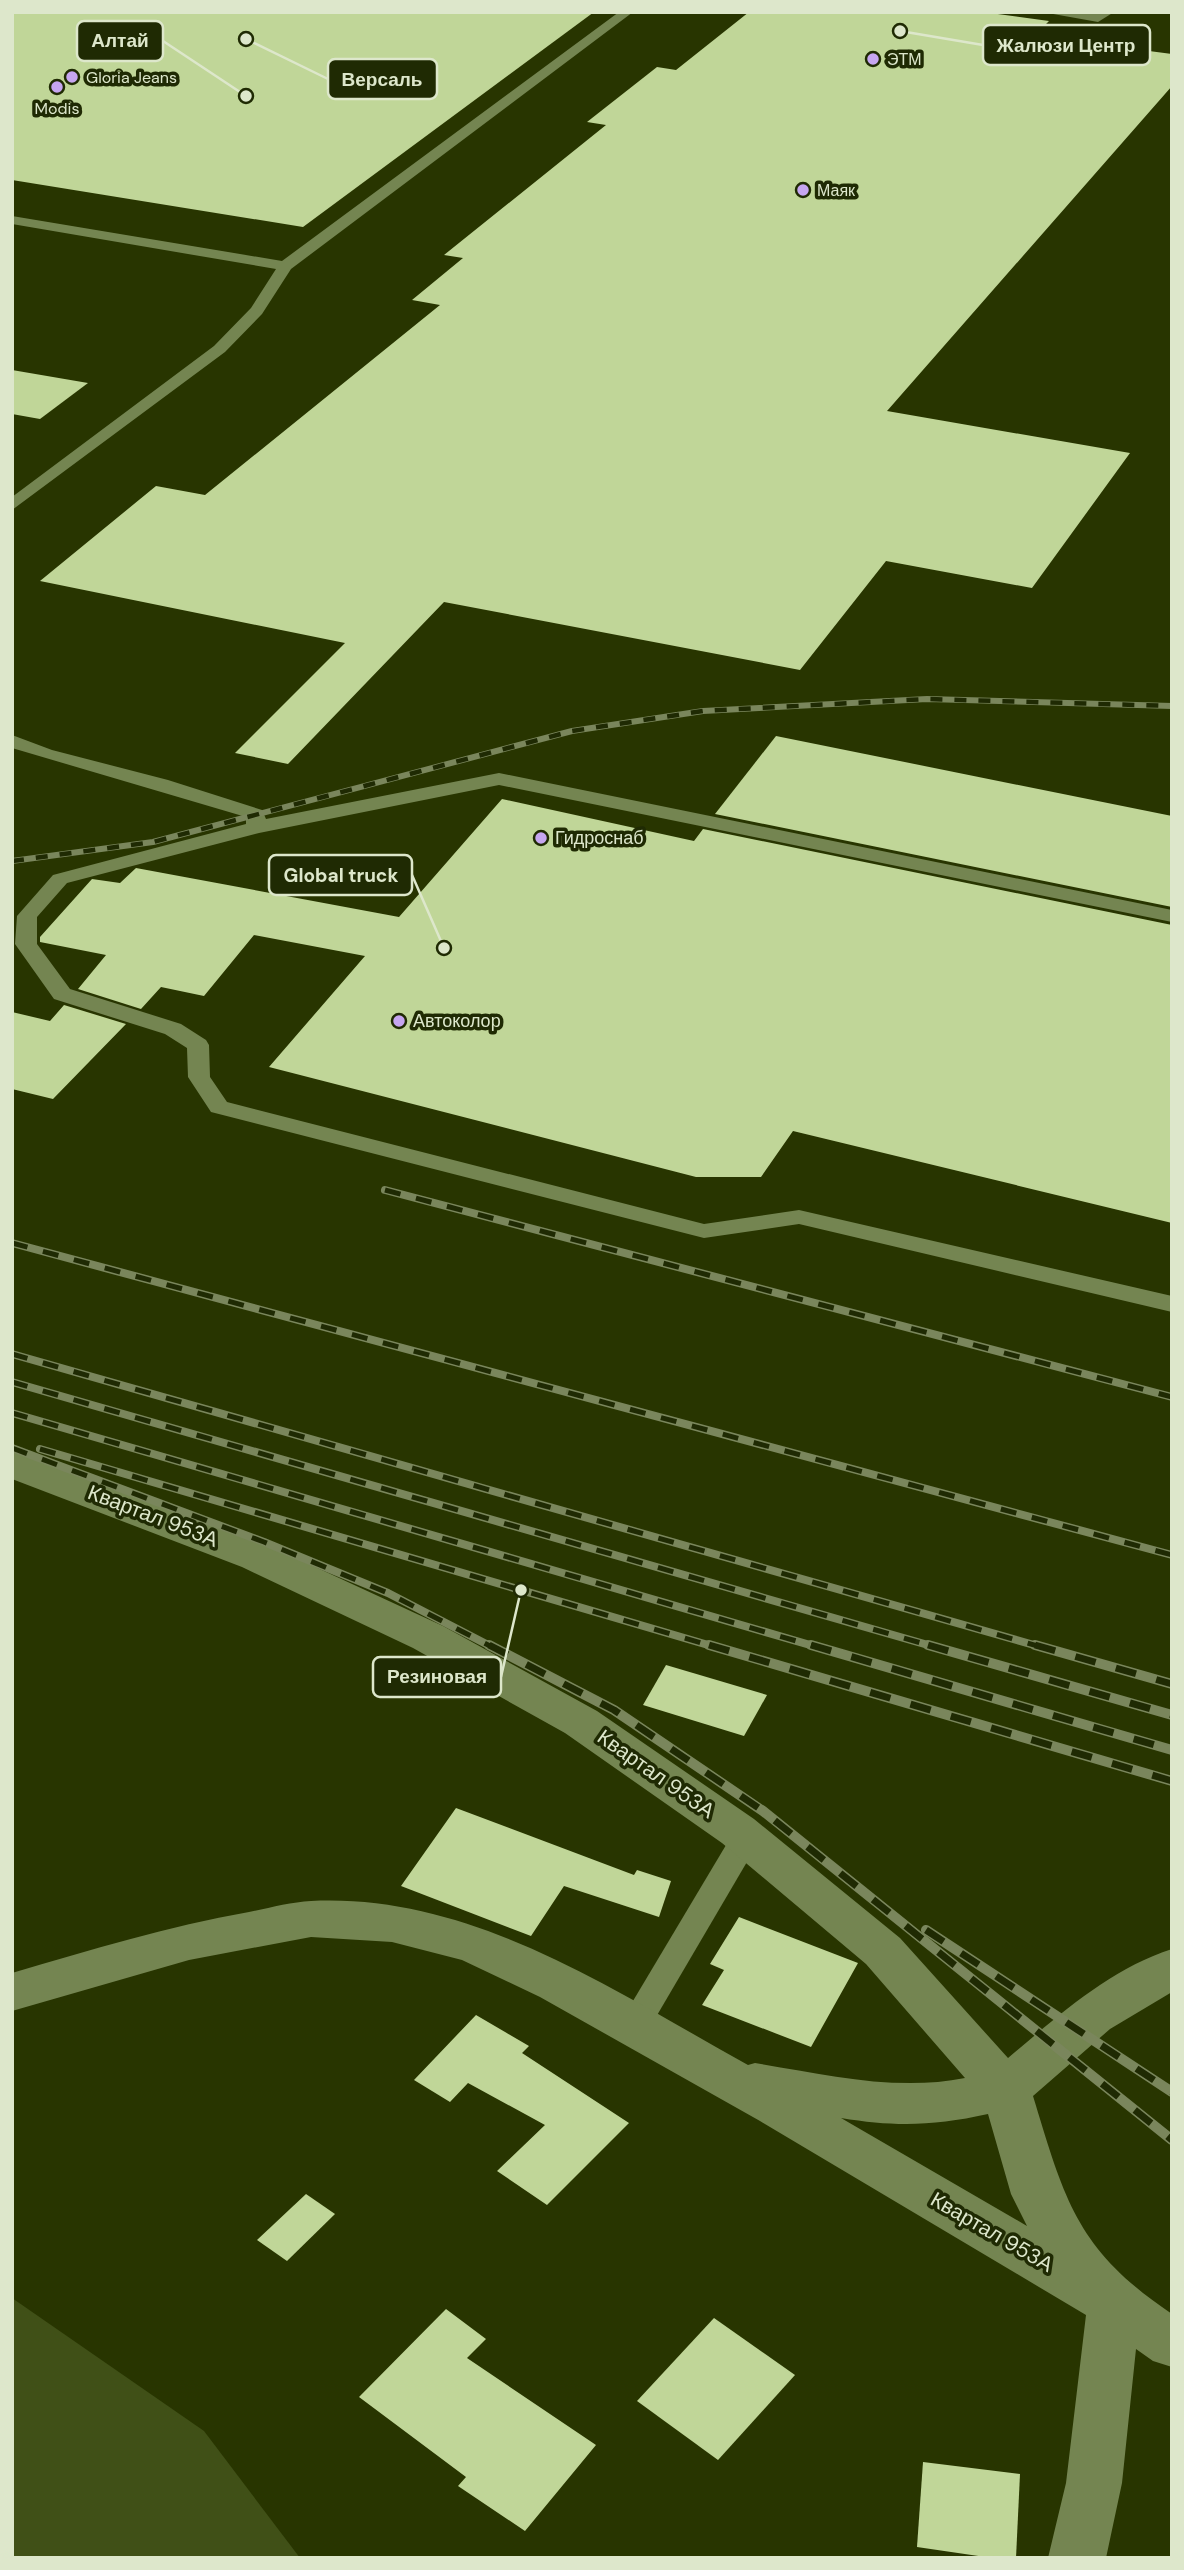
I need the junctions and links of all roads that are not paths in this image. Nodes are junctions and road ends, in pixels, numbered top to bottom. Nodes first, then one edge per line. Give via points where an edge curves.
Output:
1 (627, 12) edge
2 (1048, 12) edge
3 (1108, 12) edge
4 (12, 220) edge
5 (285, 266) junction
6 (12, 505) edge
7 (12, 741) edge
8 (257, 827) junction
9 (1172, 916) edge
10 (1172, 1304) edge
11 (12, 1465) edge
12 (746, 1838) junction
13 (1172, 1968) edge
14 (12, 1992) edge
15 (635, 2025) junction
16 (729, 2079) junction
17 (1006, 2090) junction
18 (1114, 2304) junction
19 (1172, 2344) edge
20 (1077, 2558) edge

1 - 5 lane
2 - 3 lane via 1098,18
4 - 5 lane
5 - 6 lane via 254,314 208,359
7 - 8 lane via 256,814
8 - 9 lane via 499,779
8 - 10 lane via 60,879 27,916 26,944 62,994 173,1029 198,1045 199,1077 219,1107 704,1231 799,1217
11 - 12 street, Квартал 953А via 257,1557 428,1637 581,1722
12 - 15 lane
12 - 17 street, Квартал 953А via 883,1951
13 - 17 street via 1093,2015
14 - 15 street, Квартал 953А via 189,1941 311,1919 392,1924 474,1944
15 - 16 street, Квартал 953А
16 - 17 street via 876,2103 939,2104
16 - 18 street, Квартал 953А
17 - 18 street, Квартал 953А via 1037,2194 1068,2253
18 - 19 street, Квартал 953А
18 - 20 street via 1094,2483

